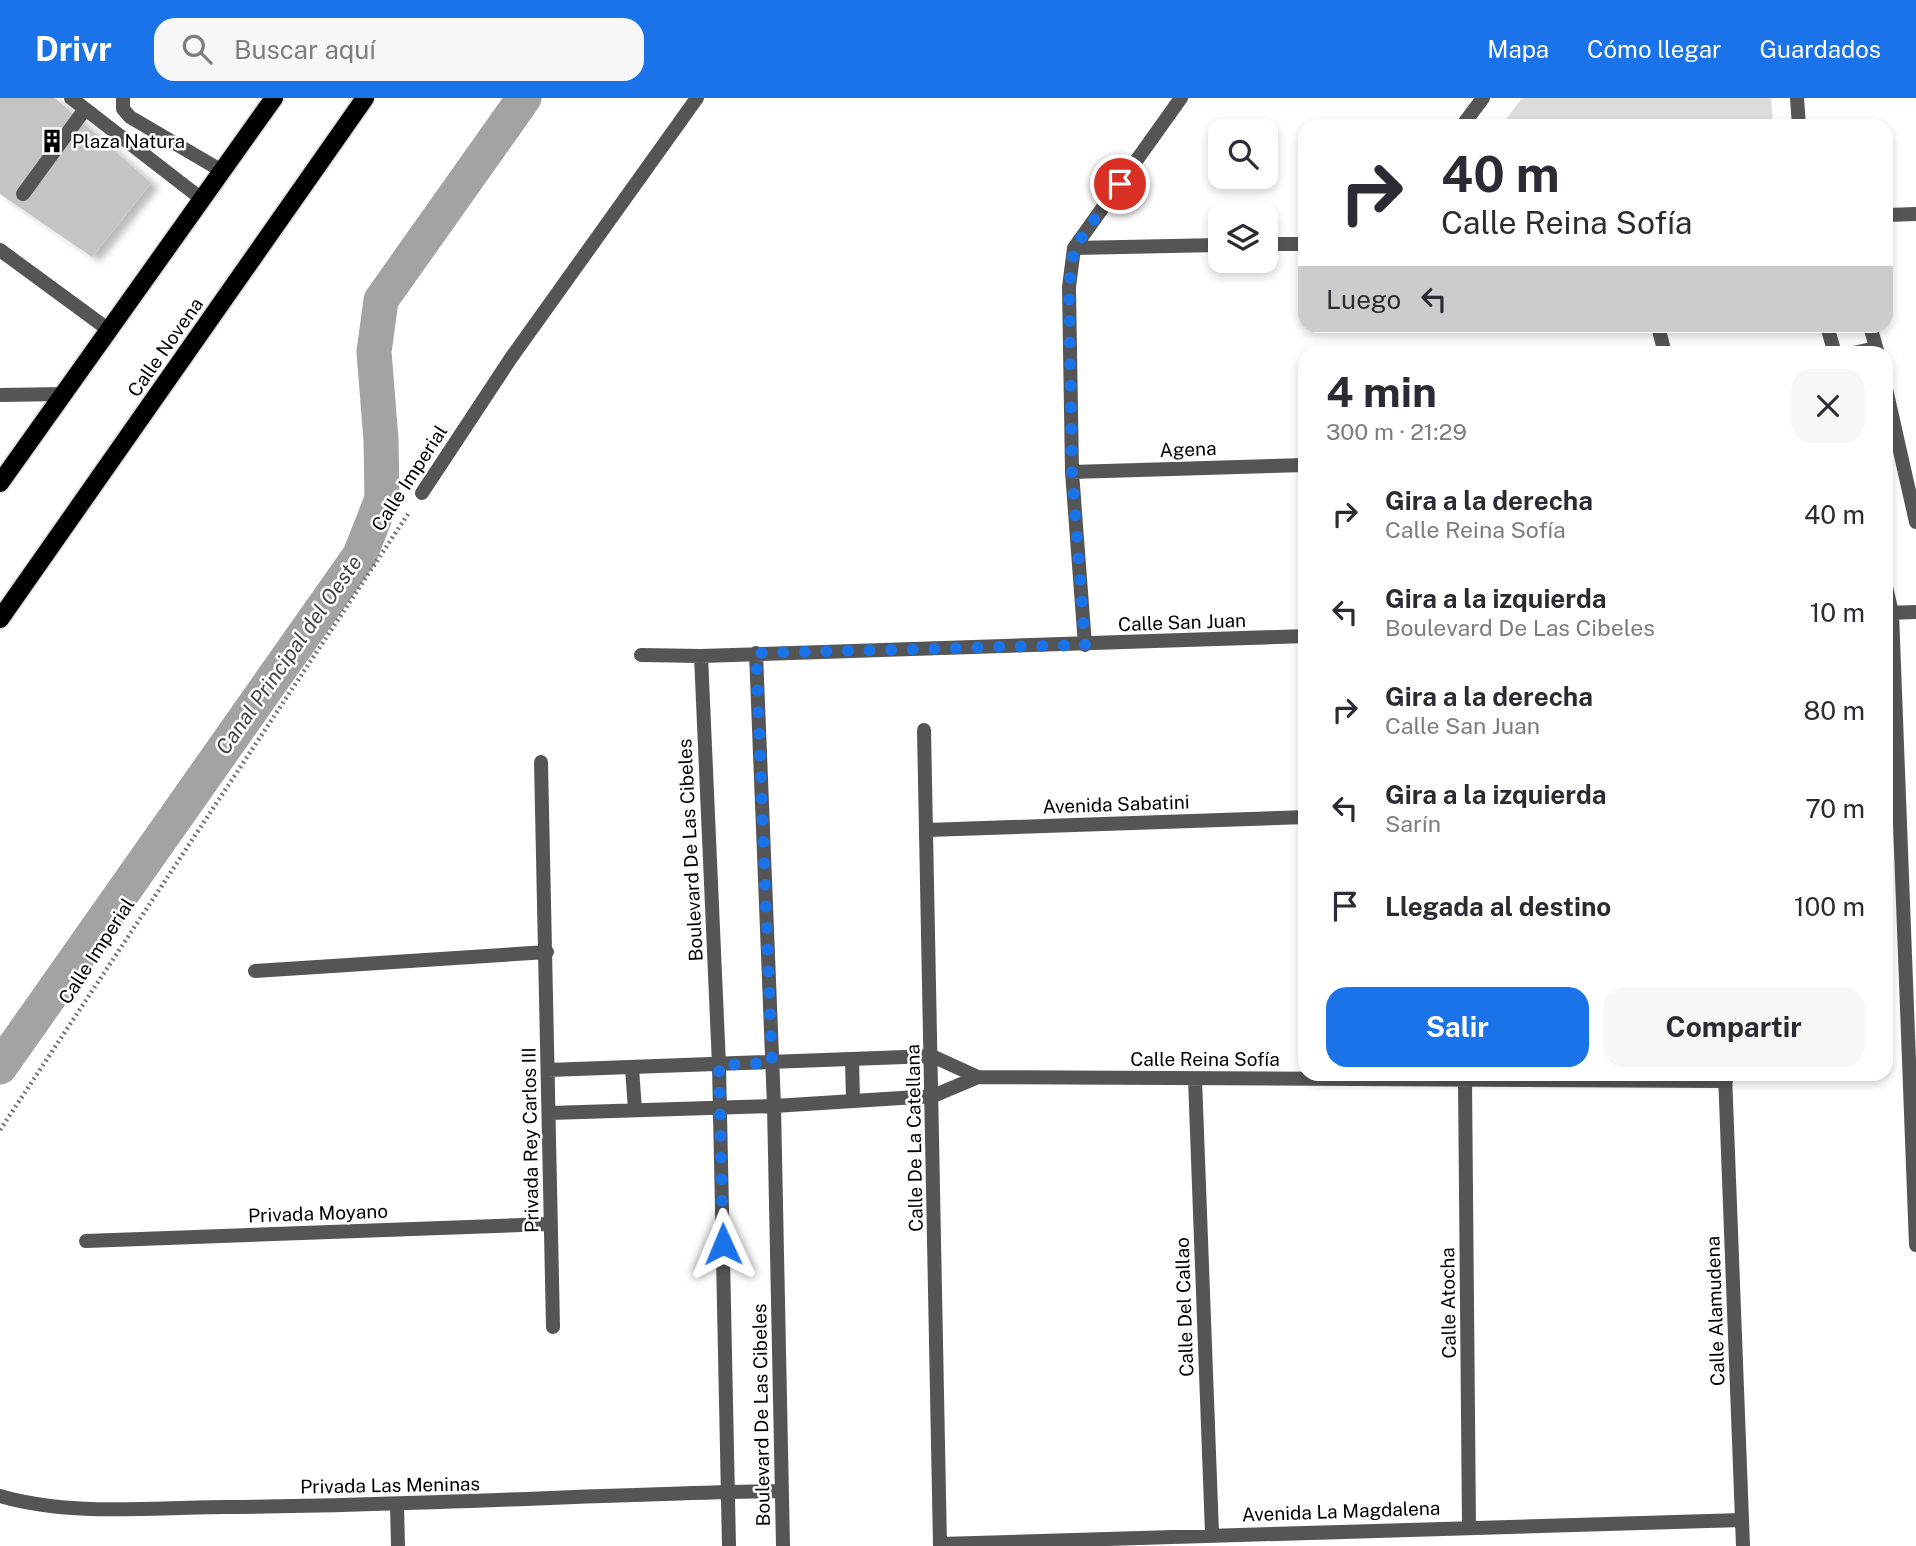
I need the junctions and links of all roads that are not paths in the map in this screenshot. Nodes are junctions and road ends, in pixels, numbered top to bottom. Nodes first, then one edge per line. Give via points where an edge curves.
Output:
1 (71, 98) edge
2 (122, 98) edge
3 (274, 98) edge
4 (365, 98) edge
5 (697, 98) edge
6 (1181, 98) edge
7 (1483, 98) edge
8 (1797, 98) edge
9 (85, 108) junction
10 (1467, 119) edge
11 (1799, 119) edge
12 (222, 171) junction
13 (23, 194) dead end
14 (203, 200) junction
15 (1916, 214) edge
16 (1893, 215) edge
17 (1278, 244) edge
18 (1298, 244) edge
19 (1208, 245) edge
20 (1074, 248) junction
21 (0, 250) edge
22 (109, 330) junction
23 (64, 394) junction
24 (0, 396) edge
25 (1893, 420) edge
26 (1298, 465) edge
27 (1072, 472) junction
28 (0, 483) edge
29 (422, 493) road end
30 (1916, 522) edge
31 (1916, 612) edge
32 (1893, 613) edge
33 (0, 620) edge
34 (1298, 636) edge
35 (1085, 645) junction
36 (756, 653) junction
37 (641, 655) dead end
38 (701, 656) junction
39 (1893, 706) edge
40 (924, 730) dead end
41 (541, 762) dead end
42 (1298, 817) edge
43 (927, 830) junction
44 (547, 952) junction
45 (255, 971) dead end
46 (932, 1056) junction
47 (852, 1059) junction
48 (772, 1063) junction
49 (719, 1065) junction
50 (632, 1068) junction
51 (548, 1070) junction
52 (978, 1077) junction
53 (1195, 1079) junction
54 (1298, 1079) edge
55 (1465, 1081) edge
56 (1726, 1081) edge
57 (933, 1096) junction
58 (853, 1100) junction
59 (774, 1106) junction
60 (720, 1107) junction
61 (635, 1110) junction
62 (550, 1113) junction
63 (550, 1224) junction
64 (86, 1241) dead end
65 (1916, 1244) edge
66 (553, 1327) dead end
67 (782, 1491) junction
68 (728, 1492) junction
69 (0, 1496) edge
70 (397, 1506) junction
71 (1742, 1520) junction
72 (1469, 1527) junction
73 (1212, 1533) junction
74 (940, 1545) edge
75 (398, 1546) edge
76 (729, 1546) edge
77 (783, 1546) edge
78 (1742, 1546) edge

1 - 9 street
2 - 12 street via 130,117
3 - 12 main road
4 - 33 main road, Calle Novena
5 - 29 street, Calle Imperial via 511,358
6 - 20 street
7 - 10 street
8 - 11 street
9 - 13 street
9 - 14 street
12 - 14 main road
14 - 22 main road
15 - 16 street
17 - 18 street
19 - 20 street
20 - 27 street via 1069,287
21 - 22 street
22 - 23 main road
23 - 24 street
23 - 28 main road
25 - 30 street
26 - 27 street, Agena
27 - 35 street
31 - 32 street
34 - 35 street, Calle San Juan
35 - 36 street, Calle San Juan
36 - 38 street, Calle San Juan
36 - 48 street, Boulevard De Las Cibeles
37 - 38 street, Calle San Juan
38 - 49 street, Boulevard De Las Cibeles
39 - 65 street
40 - 43 street, Calle De La Catellana
41 - 44 street, Privada Rey Carlos III
42 - 43 street, Avenida Sabatini
43 - 46 street, Calle De La Catellana
44 - 45 street
44 - 51 street, Privada Rey Carlos III
46 - 47 street, Calle Reina Sofía
46 - 52 street, Calle Reina Sofía
46 - 57 street, Calle De La Catellana
47 - 48 street, Calle Reina Sofía
47 - 58 street
48 - 49 street, Calle Reina Sofía
48 - 59 street, Boulevard De Las Cibeles
49 - 50 street, Calle Reina Sofía
49 - 60 street, Boulevard De Las Cibeles
50 - 51 street, Calle Reina Sofía
50 - 61 street
51 - 62 street, Privada Rey Carlos III
52 - 53 street, Calle Reina Sofía
52 - 57 street, Calle Reina Sofía
53 - 54 street, Calle Reina Sofía
53 - 73 street, Calle Del Callao
55 - 72 street, Calle Atocha
56 - 71 street, Calle Alamudena
57 - 58 street, Calle Reina Sofía
57 - 74 street, Calle De La Catellana
58 - 59 street, Calle Reina Sofía
59 - 60 street, Calle Reina Sofía
59 - 67 street, Boulevard De Las Cibeles
60 - 61 street, Calle Reina Sofía
60 - 68 street, Boulevard De Las Cibeles
61 - 62 street, Calle Reina Sofía
62 - 63 street, Privada Rey Carlos III
63 - 64 street, Privada Moyano
63 - 66 street, Privada Rey Carlos III
67 - 68 street, Privada Las Meninas
67 - 77 street, Boulevard De Las Cibeles
68 - 70 street, Privada Las Meninas
68 - 76 street, Boulevard De Las Cibeles
69 - 70 street, Privada Las Meninas via 30,1505 104,1507
70 - 75 street
71 - 72 street, Avenida La Magdalena
71 - 78 street, Calle Alamudena
72 - 73 street, Avenida La Magdalena
73 - 74 street, Avenida La Magdalena

